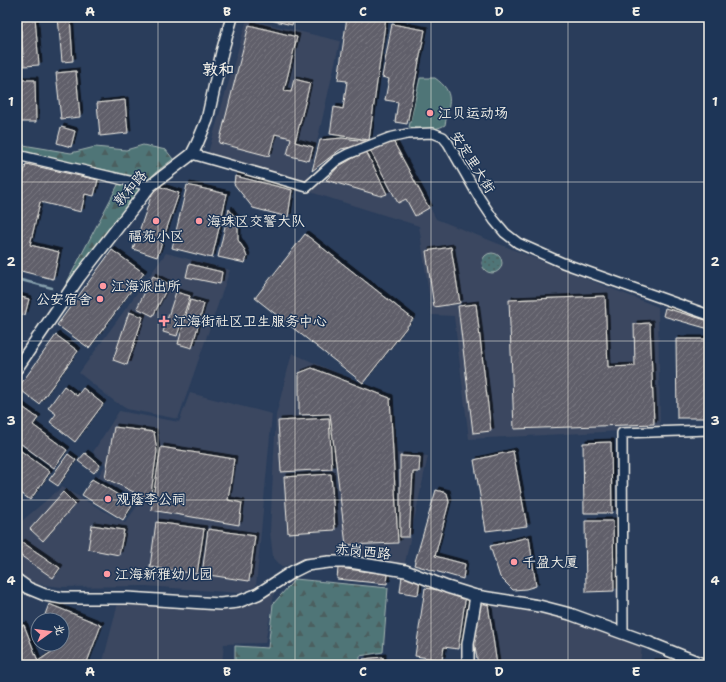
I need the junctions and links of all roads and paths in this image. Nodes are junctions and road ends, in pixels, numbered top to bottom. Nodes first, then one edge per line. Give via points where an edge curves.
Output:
1 (232, 17) edge
2 (192, 154) junction
3 (17, 155) edge
4 (150, 186) junction
5 (709, 315) edge
6 (17, 368) edge
7 (709, 430) edge
8 (17, 580) edge
9 (476, 596) junction
10 (623, 633) junction
11 (468, 665) edge
12 (705, 665) edge

1 - 2 street, 敦和路 via 207,120
2 - 4 street, 敦和路
2 - 5 street, 安定里大街 via 307,187 337,160 362,148 407,134 438,134 448,144 499,227 518,243 541,254
3 - 4 street
4 - 6 street, 敦和路 via 80,276
7 - 10 street via 622,434
8 - 9 street, 赤岗西路 via 44,595 62,598 126,598 228,604 258,594 306,565 317,562 343,562 406,571
9 - 10 street, 赤岗西路 via 547,608
9 - 11 street via 468,644
10 - 12 street, 赤岗西路

